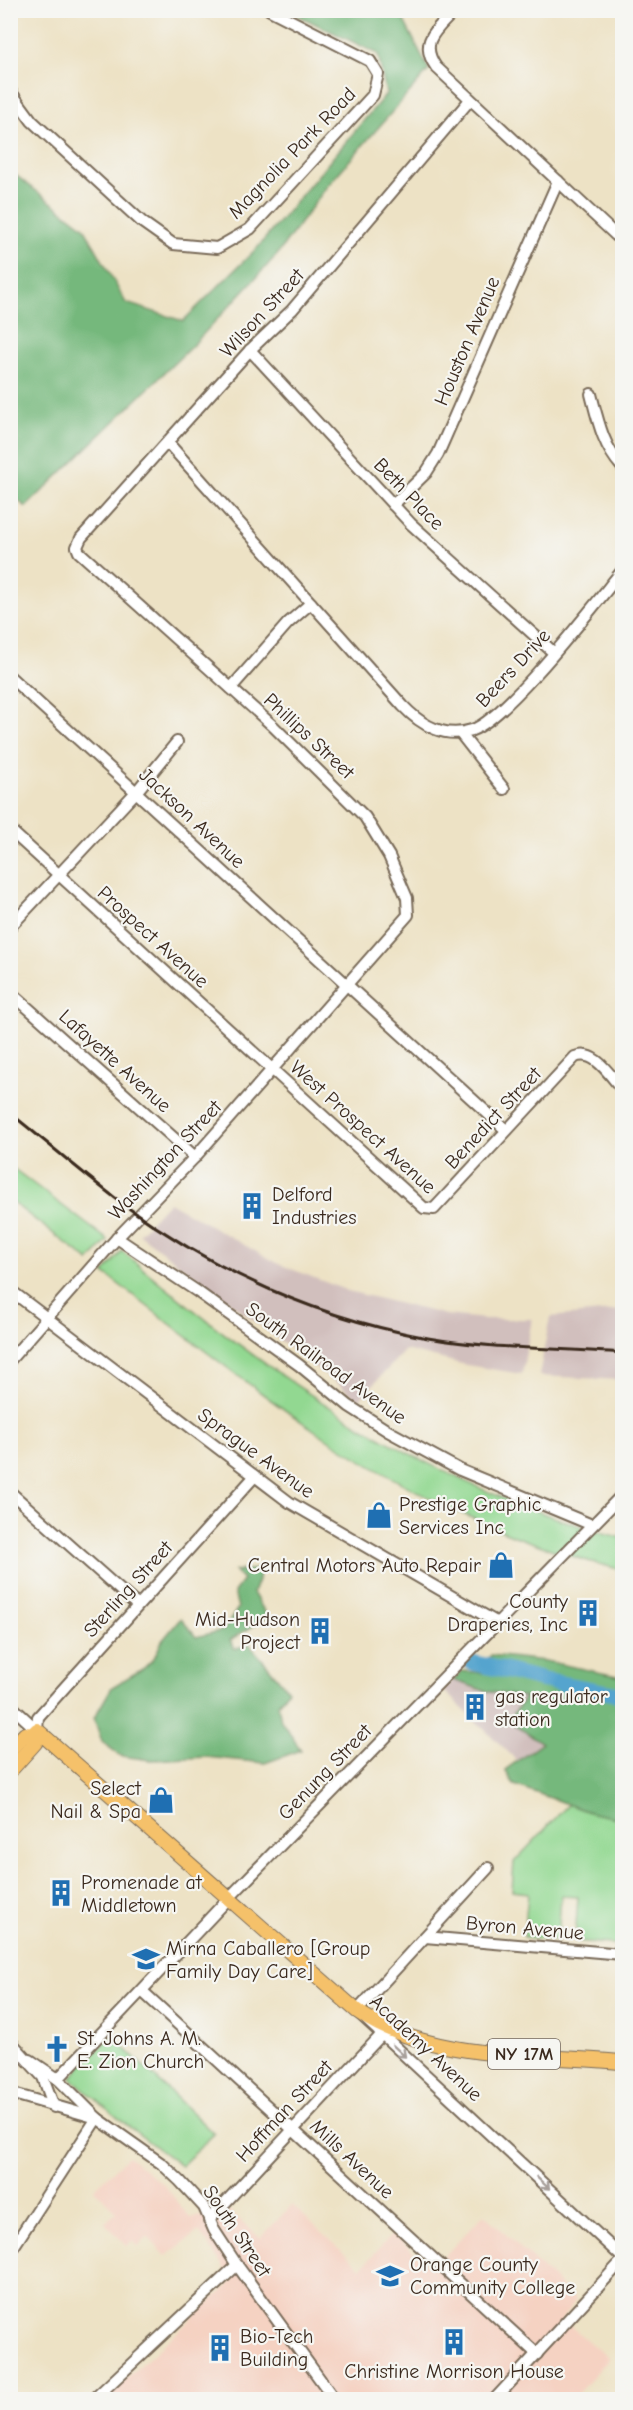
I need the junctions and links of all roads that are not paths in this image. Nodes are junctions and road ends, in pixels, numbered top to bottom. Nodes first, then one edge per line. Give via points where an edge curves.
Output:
1 (270, 10) edge
2 (455, 10) edge
3 (10, 91) edge
4 (469, 100) junction
5 (558, 181) junction
6 (622, 241) edge
7 (250, 350) junction
8 (591, 394) dead end
9 (168, 443) junction
10 (622, 467) edge
11 (393, 505) junction
12 (77, 547) joint
13 (622, 571) edge
14 (311, 603) junction
15 (553, 652) junction
16 (10, 677) edge
17 (231, 688) junction
18 (460, 733) junction
19 (177, 742) dead end
20 (504, 789) dead end
21 (137, 791) junction
22 (10, 830) edge
23 (59, 876) junction
24 (10, 927) edge
25 (347, 986) junction
26 (10, 992) edge
27 (272, 1070) junction
28 (622, 1089) edge
29 (506, 1130) junction
30 (195, 1157) junction
31 (432, 1210) joint
32 (117, 1238) junction
33 (10, 1290) edge
34 (49, 1318) junction
35 (10, 1360) edge
36 (254, 1477) junction
37 (10, 1492) edge
38 (622, 1495) edge
39 (592, 1525) junction
40 (137, 1605) junction
41 (496, 1622) junction
42 (10, 1705) edge
43 (34, 1733) junction
44 (10, 1750) edge
45 (10, 1771) edge
46 (488, 1868) dead end
47 (228, 1898) junction
48 (425, 1937) junction
49 (622, 1954) edge
50 (142, 1991) junction
51 (357, 2011) junction
52 (385, 2032) junction
53 (10, 2041) edge
54 (30, 2060) junction
55 (622, 2062) edge
56 (58, 2079) junction
57 (10, 2093) edge
58 (54, 2107) junction
59 (97, 2118) junction
60 (293, 2128) junction
61 (209, 2220) junction
62 (10, 2252) edge
63 (622, 2258) edge
64 (237, 2265) junction
65 (537, 2354) junction
66 (93, 2400) edge
67 (334, 2400) edge
68 (494, 2400) edge

1 - 3 street, Magnolia Park Road via 370,61 378,74 373,95 250,229 217,248 173,244 142,222 32,121
2 - 4 street via 429,41 427,50 436,67
4 - 5 street
4 - 7 street, Wilson Street via 292,310
5 - 6 street
5 - 11 street, Houston Avenue via 438,453 426,473
7 - 9 street, Wilson Street
7 - 11 street, Beth Place
8 - 10 street via 601,432
9 - 12 street, Wilson Street via 78,541
9 - 14 street
11 - 15 street, Beth Place
12 - 17 street, Phillips Street
13 - 15 street, Beers Drive
14 - 17 street via 288,623
14 - 18 street via 418,721 435,730
15 - 18 street, Beers Drive via 499,714 482,726
16 - 21 street, Jackson Avenue
17 - 25 street, Phillips Street via 332,781 365,817 389,856 407,898 409,910 404,921
18 - 20 street
19 - 21 street
21 - 23 street
21 - 25 street, Jackson Avenue
22 - 23 street, Prospect Avenue
23 - 24 street
23 - 27 street, Prospect Avenue
25 - 27 street, Washington Street
25 - 29 street, Jackson Avenue
26 - 30 street, Lafayette Avenue
27 - 30 street, Washington Street
27 - 31 street, West Prospect Avenue via 421,1206
28 - 29 street, Benedict Street via 595,1059 583,1054 572,1059
29 - 31 street, Benedict Street
30 - 32 street, Washington Street
32 - 34 street, Washington Street
32 - 39 street, South Railroad Avenue via 198,1292 388,1431 468,1473
33 - 34 street, Sprague Avenue
34 - 35 street, Washington Street
34 - 36 street, Sprague Avenue
36 - 40 street, Sterling Street
36 - 41 street, Sprague Avenue via 289,1502
37 - 40 street
38 - 39 street, Genung Street
39 - 41 street, Genung Street
40 - 43 street, Sterling Street via 38,1717
41 - 47 street, Genung Street
42 - 43 street, Academy Avenue
43 - 44 main road via 25,1734
43 - 45 main road via 35,1743
43 - 47 main road, Academy Avenue / NY 17M
46 - 48 street
47 - 50 street, Genung Street
47 - 51 main road, Academy Avenue / NY 17M
48 - 49 street, Byron Avenue
48 - 51 street
50 - 56 street, Genung Street
50 - 60 street, Mills Avenue
51 - 52 main road, NY 17M
52 - 55 main road, NY 17M via 463,2049
52 - 60 street, Hoffman Street
52 -> 63 street, Academy Avenue
53 - 54 street
54 - 56 street
54 - 58 street via 43,2077
56 - 59 street
57 - 58 street, South Street
58 - 59 street, South Street
59 - 61 street, South Street via 162,2164 204,2207
59 - 62 street
60 - 61 street, Hoffman Street
60 - 65 street, Mills Avenue
61 - 64 street, South Street
63 - 65 street
64 - 66 street
64 - 67 street, South Street
65 - 68 street

